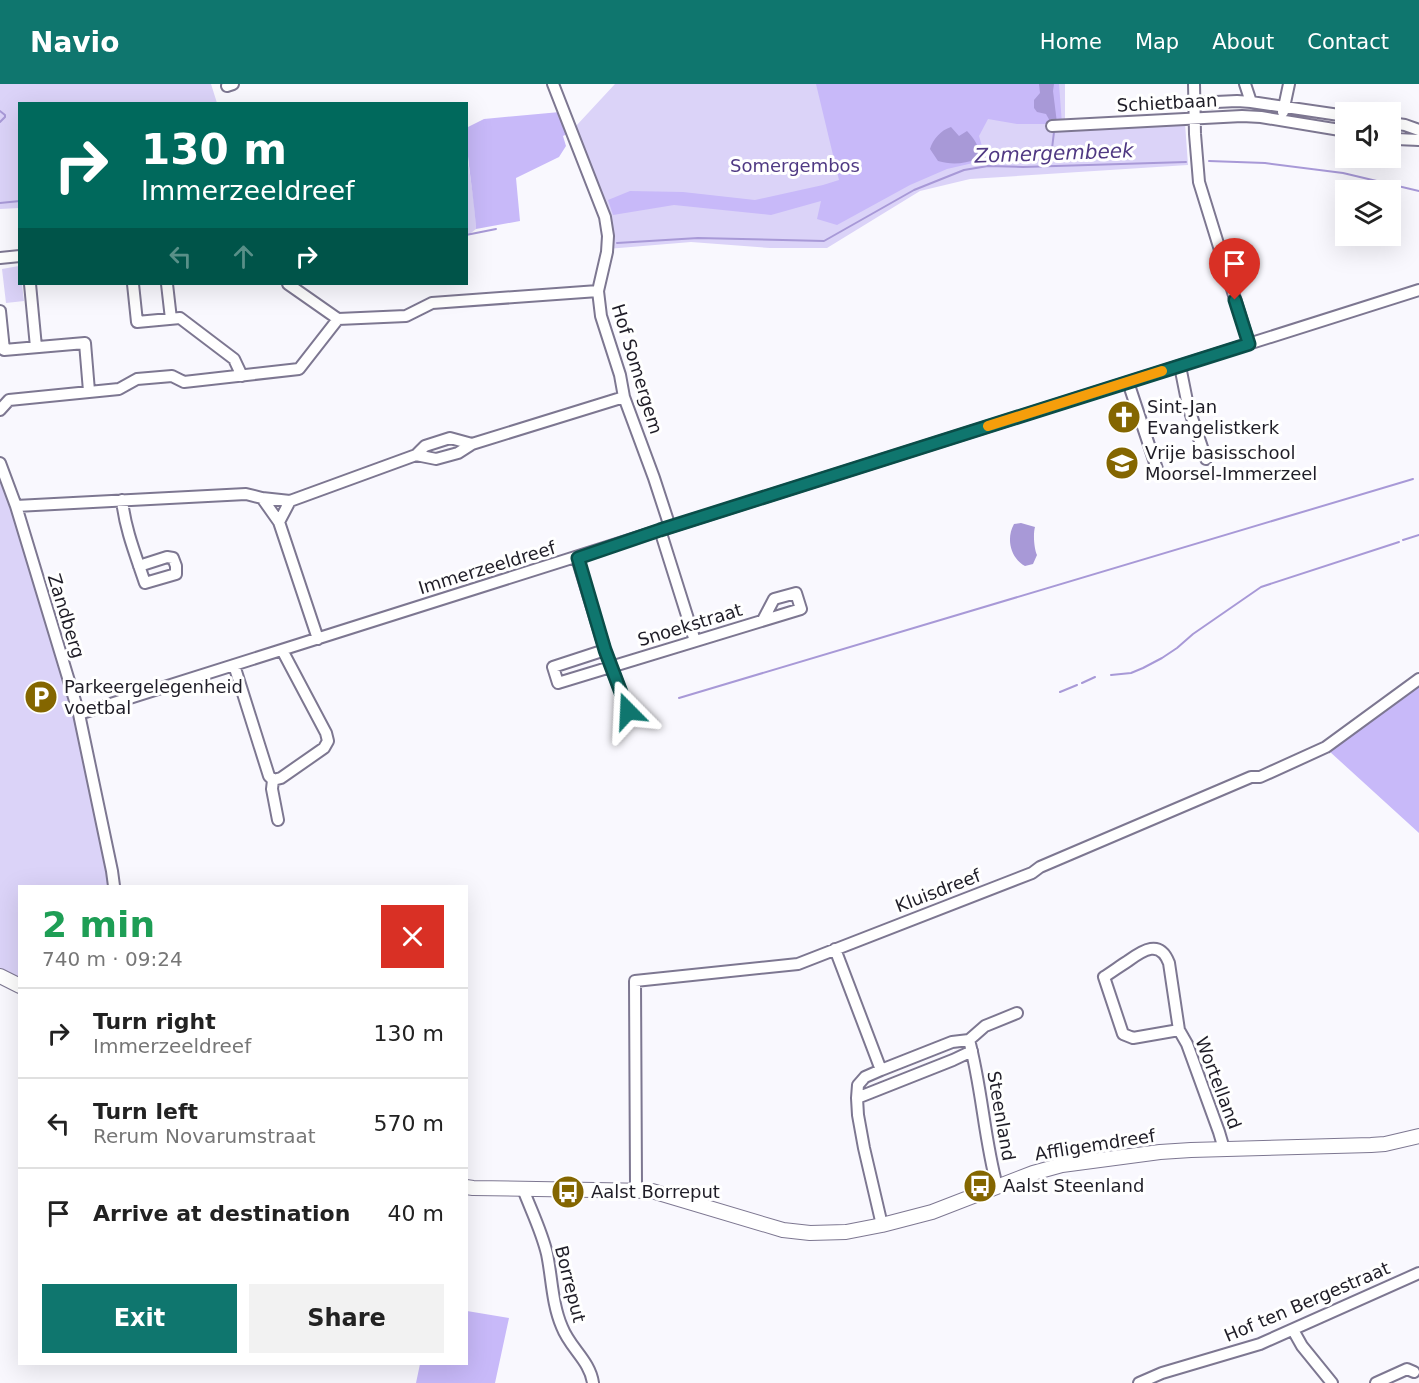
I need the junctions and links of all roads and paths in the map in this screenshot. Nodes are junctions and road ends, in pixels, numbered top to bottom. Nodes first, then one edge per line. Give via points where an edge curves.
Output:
1 (553, 84) edge
2 (1194, 84) edge
3 (1245, 84) edge
4 (1289, 84) edge
5 (1251, 102) junction
6 (1195, 103) junction
7 (1284, 106) junction
8 (1335, 114) edge
9 (1195, 119) junction
10 (1282, 121) junction
11 (1401, 124) edge
12 (1055, 126) dead end
13 (1335, 129) edge
14 (1414, 134) edge
15 (18, 256) edge
16 (0, 258) edge
17 (30, 285) edge
18 (133, 285) edge
19 (167, 285) edge
20 (289, 285) edge
21 (1419, 290) edge
22 (598, 291) junction
23 (0, 311) edge
24 (171, 319) junction
25 (338, 319) junction
26 (1249, 344) junction
27 (36, 347) junction
28 (1180, 366) junction
29 (242, 375) junction
30 (1128, 382) junction
31 (89, 391) junction
32 (624, 397) junction
33 (0, 410) edge
34 (472, 444) junction
35 (416, 455) junction
36 (1206, 459) dead end
37 (0, 463) edge
38 (1156, 469) dead end
39 (262, 498) junction
40 (122, 500) junction
41 (290, 501) junction
42 (16, 506) junction
43 (279, 522) junction
44 (665, 529) junction
45 (578, 558) junction
46 (139, 566) dead end
47 (763, 620) dead end
48 (318, 639) junction
49 (695, 640) junction
50 (282, 650) junction
51 (605, 650) junction
52 (234, 665) junction
53 (611, 667) junction
54 (1419, 679) edge
55 (628, 711) dead end
56 (79, 714) junction
57 (273, 780) junction
58 (278, 820) dead end
59 (114, 885) edge
60 (835, 949) junction
61 (0, 976) edge
62 (18, 985) edge
63 (1017, 1013) dead end
64 (1179, 1030) junction
65 (969, 1040) junction
66 (972, 1051) junction
67 (882, 1070) junction
68 (857, 1098) junction
69 (1419, 1136) edge
70 (1224, 1149) junction
71 (998, 1186) junction
72 (468, 1187) edge
73 (523, 1189) junction
74 (637, 1191) junction
75 (882, 1225) junction
76 (1419, 1273) edge
77 (1293, 1330) junction
78 (1417, 1375) edge
79 (1162, 1378) edge
80 (593, 1383) edge
81 (1139, 1383) edge
82 (1332, 1383) edge
83 (1376, 1383) edge

1 - 22 street, Hof Somergem via 605,217 607,252
2 - 6 street
3 - 5 street
4 - 7 street
5 - 6 street, Schietbaan
5 - 7 street, Schietbaan
6 - 9 street
7 - 8 street, Schietbaan
7 - 10 street
9 - 10 street, Schietbaan via 1242,116
9 - 12 street, Schietbaan
9 - 26 street via 1199,182
10 - 13 street, Schietbaan
11 - 14 street
15 - 16 street
17 - 27 street
18 - 24 street via 137,322
19 - 24 street
20 - 25 street
21 - 26 street, Immerzeeldreef
22 - 25 street via 432,303 406,316
22 - 32 street, Hof Somergem via 601,316
23 - 27 street via 4,350
24 - 29 street via 180,318 234,359
25 - 29 street via 299,369
26 - 28 street, Immerzeeldreef
27 - 31 street via 85,343
28 - 30 street, Immerzeeldreef
28 - 36 street via 1188,406
29 - 31 street via 184,382 172,376 137,379 119,388
30 - 38 street
30 - 44 street, Immerzeeldreef
31 - 33 street via 9,400
32 - 34 street
32 - 44 street, Hof Somergem via 654,478
34 - 35 street via 436,459
34 - 35 street via 450,438 425,446
35 - 41 street
37 - 42 street, Zandberg
39 - 40 street via 246,494
39 - 41 street
39 - 43 street
40 - 42 street
40 - 46 street
41 - 43 street
42 - 56 street, Zandberg
43 - 48 street
44 - 45 street, Immerzeeldreef
44 - 49 street, Hof Somergem
45 - 48 street, Immerzeeldreef
45 - 51 street
47 - 49 street, Snoekstraat
48 - 50 street, Immerzeeldreef
49 - 53 street, Snoekstraat
50 - 52 street, Immerzeeldreef
50 - 57 street via 328,741 324,748
51 - 53 street
51 - 53 street, Snoekstraat via 553,667 558,683
52 - 56 street, Immerzeeldreef
52 - 57 street
53 - 55 street
54 - 60 street, Kluisdreef via 1326,747 1299,760 1260,777 1251,777 1032,873
56 - 59 street, Zandberg
57 - 58 street
60 - 67 street
60 - 74 street, Kluisdreef via 798,964 635,981
61 - 62 street
63 - 65 street via 985,1026
64 - 64 street, Wortelland via 1169,963 1159,950 1145,949 1104,977 1123,1034 1133,1038
64 - 70 street, Wortelland
65 - 66 street, Steenland
65 - 67 street via 952,1042
66 - 68 street, Steenland
66 - 71 street, Steenland
67 - 68 street via 865,1077 858,1085
68 - 75 street
69 - 70 street, Affligemdreef via 1378,1145
70 - 71 street, Affligemdreef via 1160,1152 1062,1165
71 - 75 street, Affligemdreef via 932,1212
72 - 73 street, Affligemdreef
73 - 74 street, Affligemdreef
73 - 80 street, Borreput via 547,1252 561,1326 591,1372
74 - 75 street, Affligemdreef via 652,1191 783,1230 846,1232
76 - 77 street, Hof ten Bergestraat
77 - 79 street, Hof ten Bergestraat
77 - 82 street
78 - 83 street via 1407,1369
79 - 81 street, Hof ten Bergestraat

